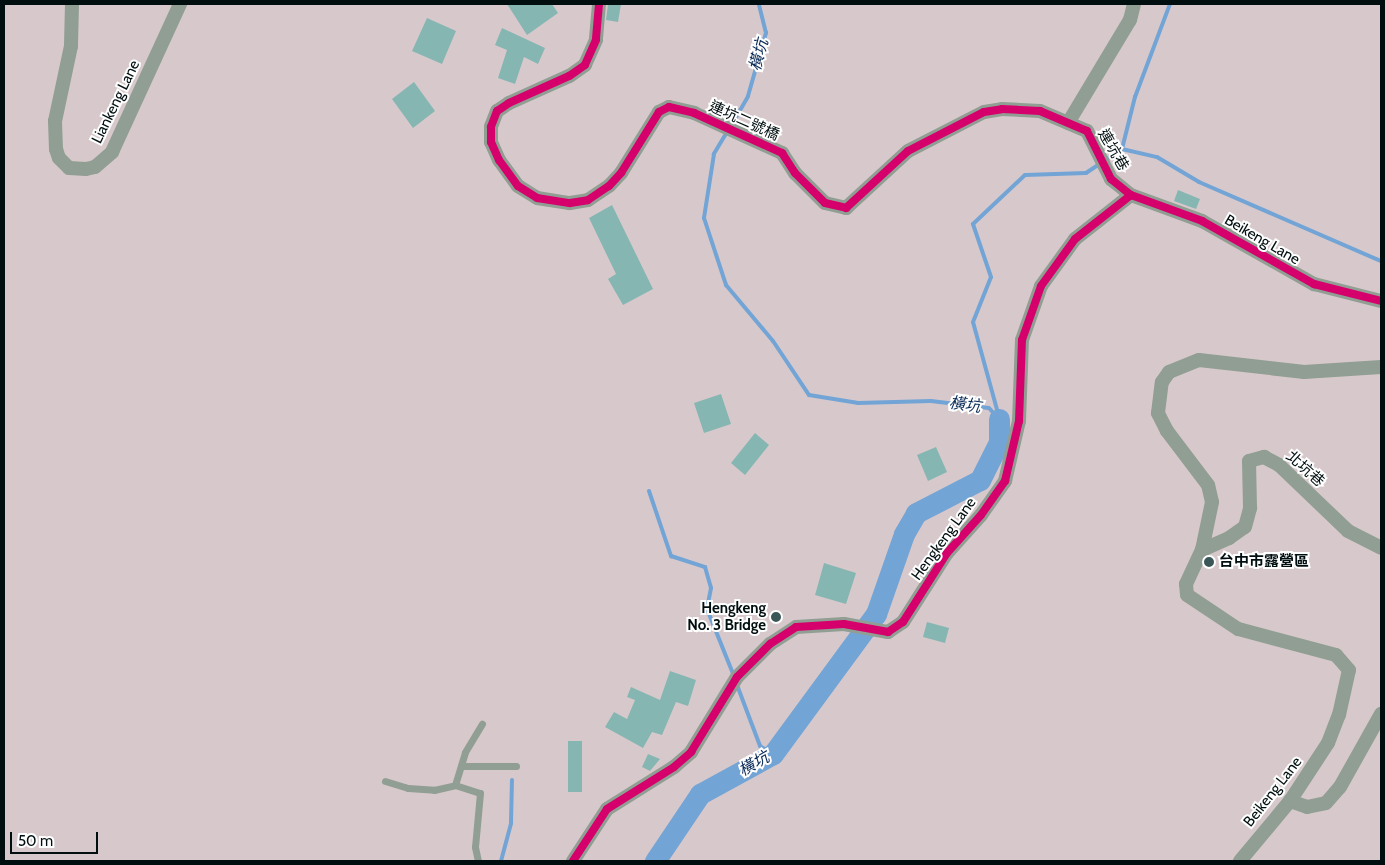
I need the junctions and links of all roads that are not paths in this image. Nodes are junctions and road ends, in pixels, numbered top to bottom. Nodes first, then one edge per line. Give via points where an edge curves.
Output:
1 (72, 4) edge
2 (180, 4) edge
3 (599, 4) edge
4 (1134, 4) edge
5 (1068, 123) junction
6 (782, 153) joint
7 (1131, 195) junction
8 (1381, 302) edge
9 (1381, 367) edge
10 (1381, 548) edge
11 (1202, 550) junction
12 (1381, 714) edge
13 (482, 724) dead end
14 (461, 766) junction
15 (516, 766) dead end
16 (385, 782) dead end
17 (455, 785) junction
18 (1290, 801) junction
19 (478, 861) edge
20 (573, 861) edge
21 (1240, 861) edge

1 - 2 street, Liankeng Lane via 71,46 55,121 56,149 59,158 69,168 86,169 95,167 112,152
3 - 6 street, 連坑二號橋 via 596,40 585,65 497,111 491,127 491,142 499,160 518,186 537,198 570,203 588,200 621,173 659,112 669,107 694,113
4 - 5 street via 1130,20
5 - 6 street, 連坑巷 via 1040,111 1002,109 984,112 908,151 846,208 825,203 795,173
5 - 7 street, 連坑巷 via 1087,131 1111,179
7 - 8 street, Beikeng Lane via 1202,221 1314,284
7 - 20 street, Hengkeng Lane via 1075,240 1041,286 1022,340 1019,421 1005,480 981,515 946,553 903,622 888,632 844,624 796,628 770,644 737,677 691,752 674,767 607,809
9 - 11 street, Beikeng Lane via 1304,372 1199,360 1169,372 1161,388 1158,412 1185,457 1208,486 1212,502
10 - 11 street, 北坑巷 via 1348,531 1279,465 1264,457 1249,461 1250,508 1245,527
11 - 18 street, Beikeng Lane via 1186,584 1187,595 1238,629 1336,655 1349,670 1340,715 1328,743
12 - 18 street via 1340,787 1326,803 1307,807
13 - 14 lane via 465,752
14 - 15 lane
14 - 17 lane
16 - 17 lane via 434,790
17 - 19 lane via 480,793 475,848
18 - 21 street, Beikeng Lane

